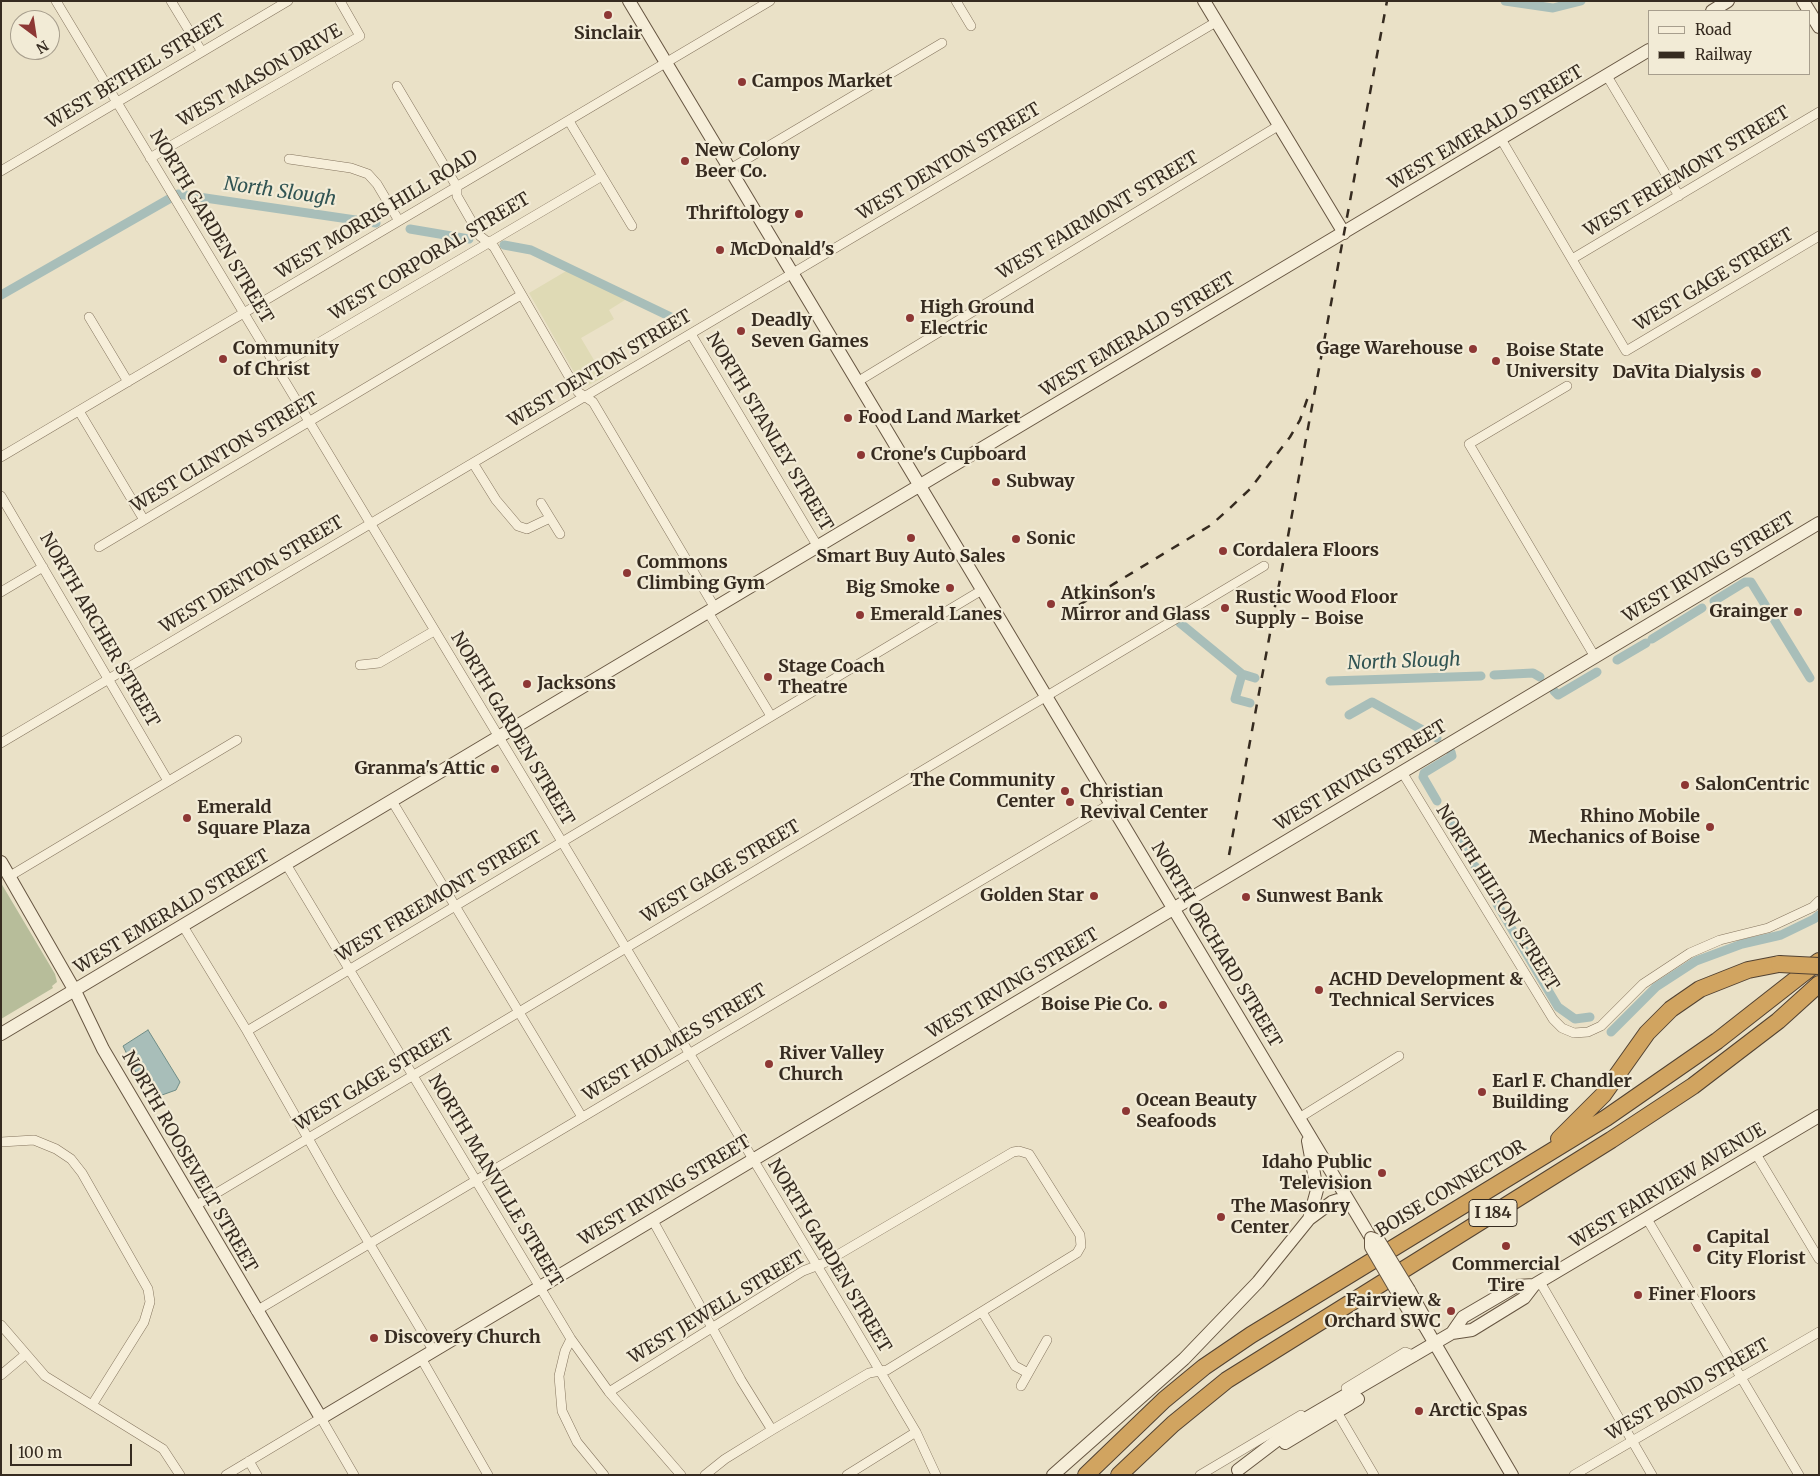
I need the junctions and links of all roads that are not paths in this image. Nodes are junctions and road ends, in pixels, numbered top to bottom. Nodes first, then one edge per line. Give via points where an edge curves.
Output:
1 (56, 1) edge
2 (171, 1) edge
3 (340, 1) edge
4 (629, 1) edge
5 (770, 1) edge
6 (956, 1) edge
7 (1204, 1) edge
8 (1728, 1) edge
9 (286, 2) edge
10 (1714, 10) edge
11 (1810, 11) edge
12 (1216, 22) junction
13 (970, 26) dead end
14 (1819, 27) edge
15 (942, 43) dead end
16 (1648, 51) edge
17 (202, 52) junction
18 (666, 63) junction
19 (1607, 76) junction
20 (397, 86) dead end
21 (117, 102) junction
22 (1819, 112) edge
23 (569, 122) junction
24 (1278, 126) junction
25 (1500, 140) junction
26 (150, 158) junction
27 (290, 159) dead end
28 (730, 169) junction
29 (1, 170) edge
30 (602, 176) junction
31 (457, 187) junction
32 (1678, 196) junction
33 (399, 221) junction
34 (632, 226) dead end
35 (1344, 233) junction
36 (1819, 236) edge
37 (488, 242) junction
38 (1572, 260) junction
39 (793, 274) junction
40 (521, 295) junction
41 (244, 313) junction
42 (89, 317) dead end
43 (691, 334) junction
44 (276, 368) junction
45 (128, 382) junction
46 (857, 382) junction
47 (1567, 386) dead end
48 (585, 397) junction
49 (79, 411) junction
50 (309, 422) junction
51 (1, 457) edge
52 (474, 463) junction
53 (919, 486) junction
54 (1, 496) edge
55 (541, 504) dead end
56 (550, 518) junction
57 (144, 520) junction
58 (1819, 523) edge
59 (370, 524) junction
60 (560, 534) dead end
61 (818, 546) junction
62 (99, 547) dead end
63 (1264, 566) dead end
64 (43, 567) junction
65 (982, 590) junction
66 (1, 592) edge
67 (711, 610) junction
68 (434, 631) junction
69 (1595, 656) junction
70 (360, 666) dead end
71 (109, 679) junction
72 (1046, 697) junction
73 (772, 716) junction
74 (498, 738) junction
75 (237, 740) dead end
76 (1, 743) edge
77 (1402, 772) junction
78 (168, 781) junction
79 (392, 801) junction
80 (1110, 804) junction
81 (561, 842) junction
82 (1, 862) edge
83 (286, 864) junction
84 (10, 876) junction
85 (1819, 901) edge
86 (455, 906) junction
87 (1173, 909) junction
88 (183, 926) junction
89 (625, 949) junction
90 (1819, 961) edge
91 (1819, 966) edge
92 (350, 969) junction
93 (1819, 984) edge
94 (75, 991) junction
95 (519, 1012) junction
96 (247, 1031) junction
97 (1, 1034) edge
98 (688, 1054) junction
99 (1399, 1056) dead end
100 (413, 1075) junction
101 (1819, 1116) edge
102 (582, 1117) junction
103 (1299, 1118) junction
104 (1306, 1130) junction
105 (309, 1138) junction
106 (1, 1142) edge
107 (1756, 1154) junction
108 (752, 1160) junction
109 (1537, 1160) junction
110 (476, 1180) junction
111 (1349, 1203) junction
112 (195, 1206) junction
113 (1647, 1218) junction
114 (1310, 1219) junction
115 (652, 1220) junction
116 (370, 1244) junction
117 (1819, 1259) edge
118 (817, 1266) junction
119 (1537, 1283) junction
120 (540, 1287) junction
121 (256, 1311) junction
122 (982, 1312) junction
123 (1, 1325) edge
124 (713, 1327) junction
125 (1819, 1332) edge
126 (571, 1339) junction
127 (1047, 1340) dead end
128 (1435, 1344) junction
129 (433, 1350) junction
130 (26, 1354) junction
131 (1415, 1356) junction
132 (421, 1358) junction
133 (879, 1370) junction
134 (1028, 1373) junction
135 (1, 1374) edge
136 (1742, 1378) junction
137 (1021, 1386) dead end
138 (609, 1392) junction
139 (92, 1405) junction
140 (1337, 1412) junction
141 (321, 1418) junction
142 (772, 1430) junction
143 (916, 1432) junction
144 (1163, 1433) junction
145 (1632, 1441) junction
146 (1116, 1446) junction
147 (249, 1461) junction
148 (1237, 1473) edge
149 (180, 1475) edge
150 (226, 1475) edge
151 (257, 1475) edge
152 (354, 1475) edge
153 (488, 1475) edge
154 (604, 1475) edge
155 (681, 1475) edge
156 (705, 1475) edge
157 (846, 1475) edge
158 (936, 1475) edge
159 (1053, 1475) edge
160 (1075, 1475) edge
161 (1086, 1475) edge
162 (1119, 1475) edge
163 (1128, 1475) edge
164 (1200, 1475) edge
165 (1374, 1475) edge
166 (1512, 1475) edge
167 (1574, 1475) edge
168 (1652, 1475) edge
169 (1799, 1475) edge

1 - 21 street, NORTH GARDEN STREET
2 - 17 street
3 - 26 street, WEST MASON DRIVE via 360,36
4 - 18 street, NORTH ORCHARD STREET
5 - 18 street, WEST MORRIS HILL ROAD
6 - 13 street
7 - 12 street
8 - 10 street
9 - 17 street, WEST BETHEL STREET
11 - 14 street
12 - 24 street
12 - 39 street, WEST DENTON STREET
15 - 28 street
16 - 19 street, WEST EMERALD STREET
17 - 21 street, WEST BETHEL STREET
18 - 23 street, WEST MORRIS HILL ROAD
18 - 28 street, NORTH ORCHARD STREET
19 - 25 street, WEST EMERALD STREET
19 - 32 street
20 - 31 street
21 - 26 street, NORTH GARDEN STREET
21 - 29 street, WEST BETHEL STREET
22 - 32 street, WEST FREEMONT STREET
23 - 30 street
23 - 31 street, WEST MORRIS HILL ROAD
24 - 35 street
24 - 46 street, WEST FAIRMONT STREET
25 - 35 street, WEST EMERALD STREET
25 - 38 street
26 - 41 street, NORTH GARDEN STREET
27 - 33 street via 351,168 368,174
28 - 39 street, NORTH ORCHARD STREET
30 - 34 street
30 - 37 street, WEST CORPORAL STREET
31 - 33 street, WEST MORRIS HILL ROAD
31 - 37 street via 456,196 480,236
32 - 38 street, WEST FREEMONT STREET
33 - 41 street, WEST MORRIS HILL ROAD
35 - 53 street, WEST EMERALD STREET
36 - 38 street, WEST GAGE STREET via 1626,351
37 - 40 street
37 - 44 street, WEST CORPORAL STREET
39 - 43 street, WEST DENTON STREET
39 - 46 street, NORTH ORCHARD STREET
40 - 48 street via 578,392
40 - 50 street, WEST CLINTON STREET
41 - 44 street, NORTH GARDEN STREET
41 - 45 street, WEST MORRIS HILL ROAD
42 - 45 street
43 - 48 street, WEST DENTON STREET
43 - 61 street, NORTH STANLEY STREET
44 - 50 street, NORTH GARDEN STREET
45 - 49 street, WEST MORRIS HILL ROAD
46 - 53 street, NORTH ORCHARD STREET
47 - 69 street via 1469,444
48 - 52 street, WEST DENTON STREET
48 - 67 street via 593,402
49 - 51 street, WEST MORRIS HILL ROAD
49 - 57 street
50 - 57 street, WEST CLINTON STREET
50 - 59 street, NORTH GARDEN STREET
52 - 56 street via 496,500 518,526 527,528
52 - 59 street, WEST DENTON STREET
53 - 61 street, WEST EMERALD STREET
53 - 65 street, NORTH ORCHARD STREET
54 - 64 street, NORTH ARCHER STREET
55 - 56 street
56 - 60 street
57 - 62 street, WEST CLINTON STREET
58 - 69 street, WEST IRVING STREET
59 - 68 street, NORTH GARDEN STREET
59 - 71 street, WEST DENTON STREET
61 - 67 street, WEST EMERALD STREET
63 - 72 street, WEST GAGE STREET
64 - 66 street
64 - 71 street, NORTH ARCHER STREET
65 - 72 street, NORTH ORCHARD STREET
65 - 73 street, WEST FREEMONT STREET
67 - 73 street
67 - 74 street, WEST EMERALD STREET
68 - 70 street via 379,663
68 - 74 street, NORTH GARDEN STREET
69 - 77 street, WEST IRVING STREET
71 - 76 street, WEST DENTON STREET
71 - 78 street, NORTH ARCHER STREET
72 - 80 street, NORTH ORCHARD STREET
72 - 89 street, WEST GAGE STREET
73 - 81 street, WEST FREEMONT STREET
74 - 79 street, WEST EMERALD STREET
74 - 81 street, NORTH GARDEN STREET
75 - 78 street
77 - 85 street, NORTH HILTON STREET via 1553,1019 1574,1033 1588,1032 1600,1026 1644,984 1690,953 1720,940 1768,928
77 - 87 street, WEST IRVING STREET
78 - 84 street
79 - 83 street, WEST EMERALD STREET
79 - 86 street
80 - 87 street, NORTH ORCHARD STREET
80 - 98 street, WEST HOLMES STREET
81 - 86 street, WEST FREEMONT STREET
81 - 89 street, NORTH GARDEN STREET
82 - 84 street, NORTH ROOSEVELT STREET
83 - 88 street, WEST EMERALD STREET
83 - 92 street, NORTH MANVILLE STREET
84 - 94 street, NORTH ROOSEVELT STREET
86 - 92 street, WEST FREEMONT STREET
86 - 95 street
87 - 103 street, NORTH ORCHARD STREET
87 - 108 street, WEST IRVING STREET
88 - 94 street, WEST EMERALD STREET
88 - 96 street
89 - 95 street, WEST GAGE STREET
89 - 98 street, NORTH GARDEN STREET
90 - 109 highway, BOISE CONNECTOR / I 184 via 1717,1041 1606,1118
91 - 109 highway, bridge via 1779,964 1748,970 1700,989 1671,1009 1647,1033 1603,1095
92 - 96 street, WEST FREEMONT STREET
92 - 100 street, NORTH MANVILLE STREET
93 - 144 highway, I 184 via 1693,1086 1272,1350 1227,1380
94 - 97 street, WEST EMERALD STREET
94 - 112 street, NORTH ROOSEVELT STREET via 103,1049
95 - 100 street, WEST GAGE STREET
95 - 102 street
96 - 105 street
98 - 102 street, WEST HOLMES STREET
98 - 108 street, NORTH GARDEN STREET
99 - 103 street
100 - 105 street, WEST GAGE STREET
100 - 110 street, NORTH MANVILLE STREET
101 - 107 street, WEST FAIRVIEW AVENUE
102 - 110 street, WEST HOLMES STREET
103 - 104 street, NORTH ORCHARD STREET
104 - 111 street, NORTH ORCHARD STREET
104 - 114 street via 1316,1190
105 - 112 street, WEST GAGE STREET
105 - 116 street
106 - 139 street via 34,1140 71,1159 148,1289 150,1302 144,1322
107 - 113 street, WEST FAIRVIEW AVENUE
107 - 117 street
108 - 115 street, WEST IRVING STREET
108 - 118 street, NORTH GARDEN STREET
109 - 146 highway, BOISE CONNECTOR / I 184 via 1243,1341 1191,1378
110 - 116 street, WEST HOLMES STREET
110 - 120 street, NORTH MANVILLE STREET
111 - 114 street via 1332,1202
111 - 128 street, NORTH ORCHARD STREET, bridge via 1370,1236 1379,1241 1404,1293 1424,1315 1424,1326
112 - 121 street, NORTH ROOSEVELT STREET
113 - 119 street, WEST FAIRVIEW AVENUE
113 - 136 street
114 - 159 street via 1258,1282 1184,1359
115 - 120 street, WEST IRVING STREET
115 - 124 street
116 - 121 street, WEST HOLMES STREET
116 - 129 street
118 - 122 street, WEST JEWELL STREET via 1013,1152 1025,1152 1032,1158 1080,1235 1081,1246 1070,1258
118 - 124 street, WEST JEWELL STREET
118 - 133 street, NORTH GARDEN STREET
119 - 128 street, WEST FAIRVIEW AVENUE via 1516,1286 1463,1317 1452,1333
119 - 145 street
120 - 126 street, NORTH MANVILLE STREET
120 - 129 street, WEST IRVING STREET
121 - 141 street, NORTH ROOSEVELT STREET
122 - 133 street via 887,1370
122 - 134 street via 1015,1366
123 - 130 street
124 - 138 street, WEST JEWELL STREET
124 - 142 street
125 - 136 street, WEST BOND STREET
126 - 138 street, NORTH MANVILLE STREET
126 - 154 street via 559,1376 562,1411 577,1442
127 - 134 street
128 - 131 street, WEST FAIRVIEW AVENUE
128 - 166 street, NORTH ORCHARD STREET
129 - 132 street, WEST IRVING STREET
130 - 135 street
130 - 139 street via 45,1376
131 - 140 street, WEST FAIRVIEW AVENUE via 1413,1366
131 - 148 street via 1305,1419
131 - 164 street, WEST FAIRVIEW AVENUE via 1405,1352
132 - 141 street, WEST IRVING STREET
132 - 153 street
133 - 142 street via 869,1372
133 - 143 street, NORTH GARDEN STREET
134 - 137 street
136 - 145 street, WEST BOND STREET
136 - 169 street
138 - 155 street, NORTH MANVILLE STREET
139 - 149 street via 164,1449
140 - 148 street, WEST FAIRVIEW AVENUE
140 - 165 street
141 - 147 street, WEST IRVING STREET
141 - 152 street, NORTH ROOSEVELT STREET
142 - 156 street
143 - 157 street
143 - 158 street, NORTH GARDEN STREET
144 - 162 highway, I 184
144 - 163 highway
145 - 167 street, WEST BOND STREET
145 - 168 street
146 - 160 highway
146 - 161 highway, BOISE CONNECTOR / I 184
147 - 150 street, WEST IRVING STREET
147 - 151 street

